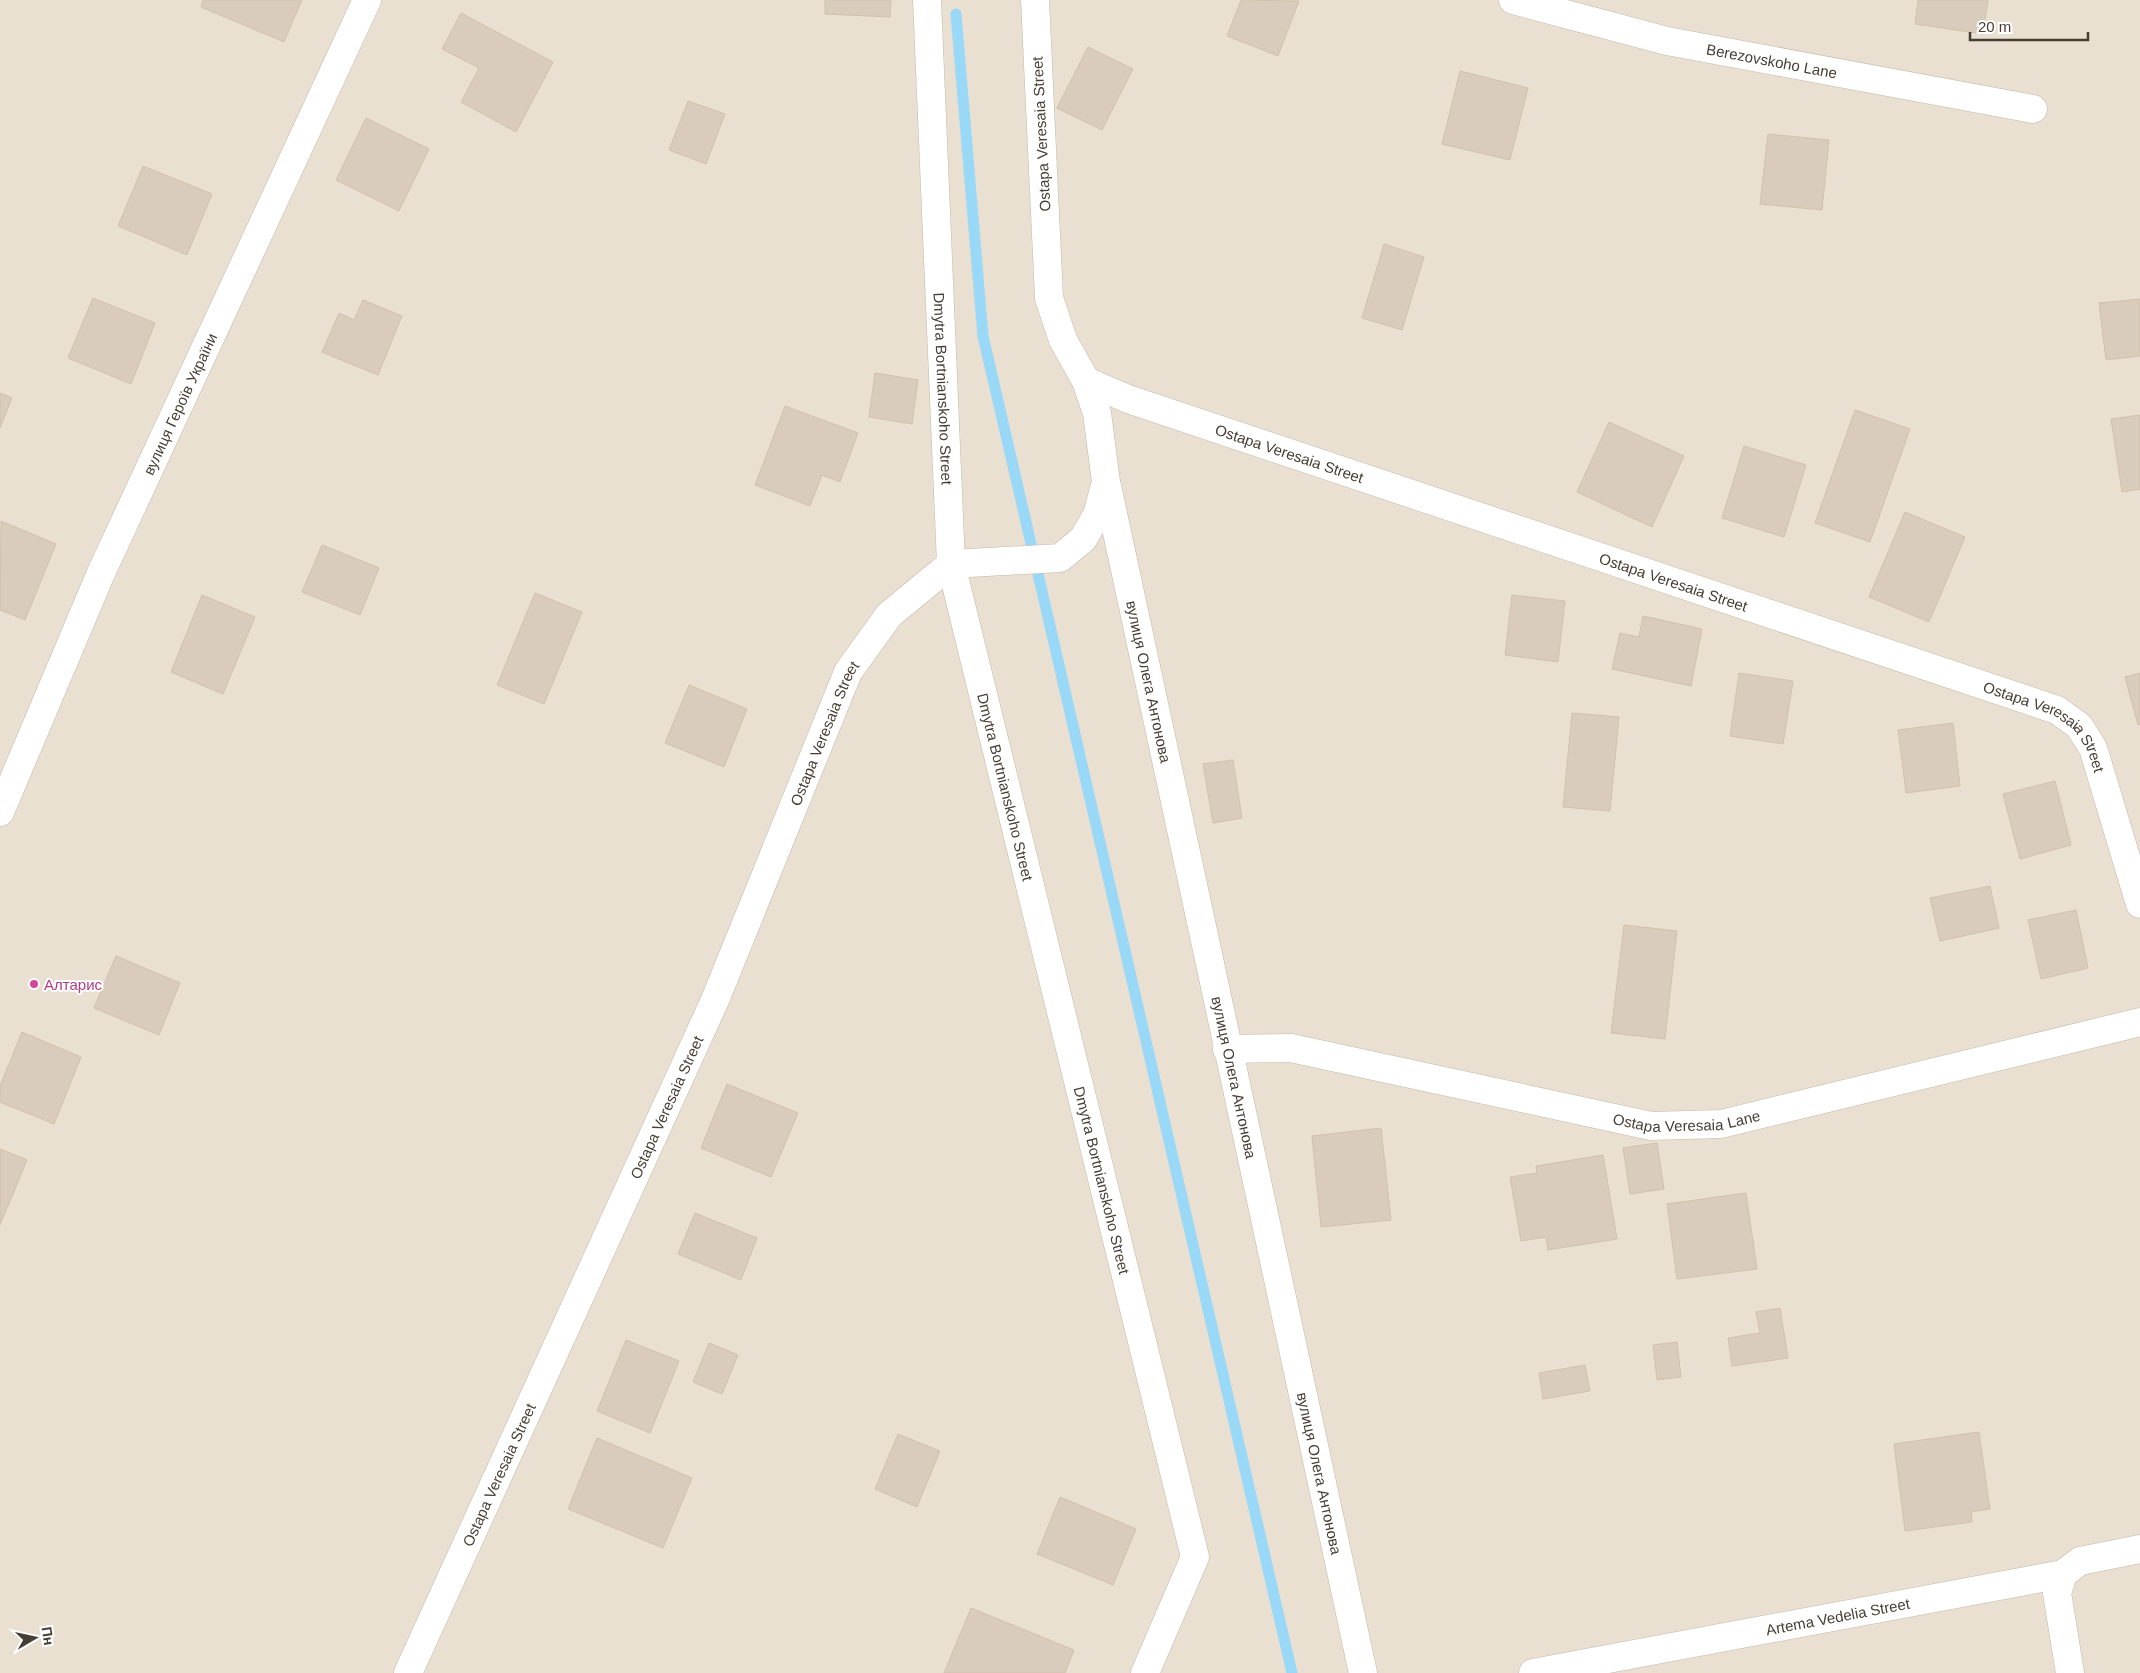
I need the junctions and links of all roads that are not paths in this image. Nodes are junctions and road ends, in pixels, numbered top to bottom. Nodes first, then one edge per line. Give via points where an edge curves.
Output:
1 (368, 0) edge
2 (928, 0) edge
3 (1035, 0) edge
4 (1512, 0) edge
5 (2033, 109) dead end
6 (1086, 381) junction
7 (1106, 482) junction
8 (951, 564) junction
9 (0, 812) edge
10 (2140, 904) edge
11 (2140, 1022) edge
12 (1227, 1049) junction
13 (2140, 1549) edge
14 (2062, 1574) junction
15 (408, 1673) edge
16 (1145, 1673) edge
17 (1363, 1673) edge
18 (1533, 1673) edge
19 (2070, 1673) edge

1 - 9 street, вулиця Героїв України via 101,573
2 - 8 street, Dmytra Bortnianskoho Street
3 - 6 street, Ostapa Veresaia Street via 1049,298 1063,340
4 - 5 street, Berezovskoho Lane via 1667,41
6 - 7 street, Ostapa Veresaia Street via 1097,414
6 - 10 street, Ostapa Veresaia Street via 1128,400 2057,710 2079,726 2093,748
7 - 8 street, Ostapa Veresaia Street via 1097,515 1083,540 1060,558
7 - 12 street, вулиця Олега Антонова
8 - 15 street, Ostapa Veresaia Street via 889,615 848,672 715,1000
8 - 16 street, Dmytra Bortnianskoho Street via 1196,1558
11 - 12 street, Ostapa Veresaia Lane via 1721,1124 1651,1126 1291,1048
12 - 17 street, вулиця Олега Антонова
13 - 14 street, Artema Vedelia Street via 2080,1561
14 - 18 street, Artema Vedelia Street
14 - 19 street via 2057,1593

